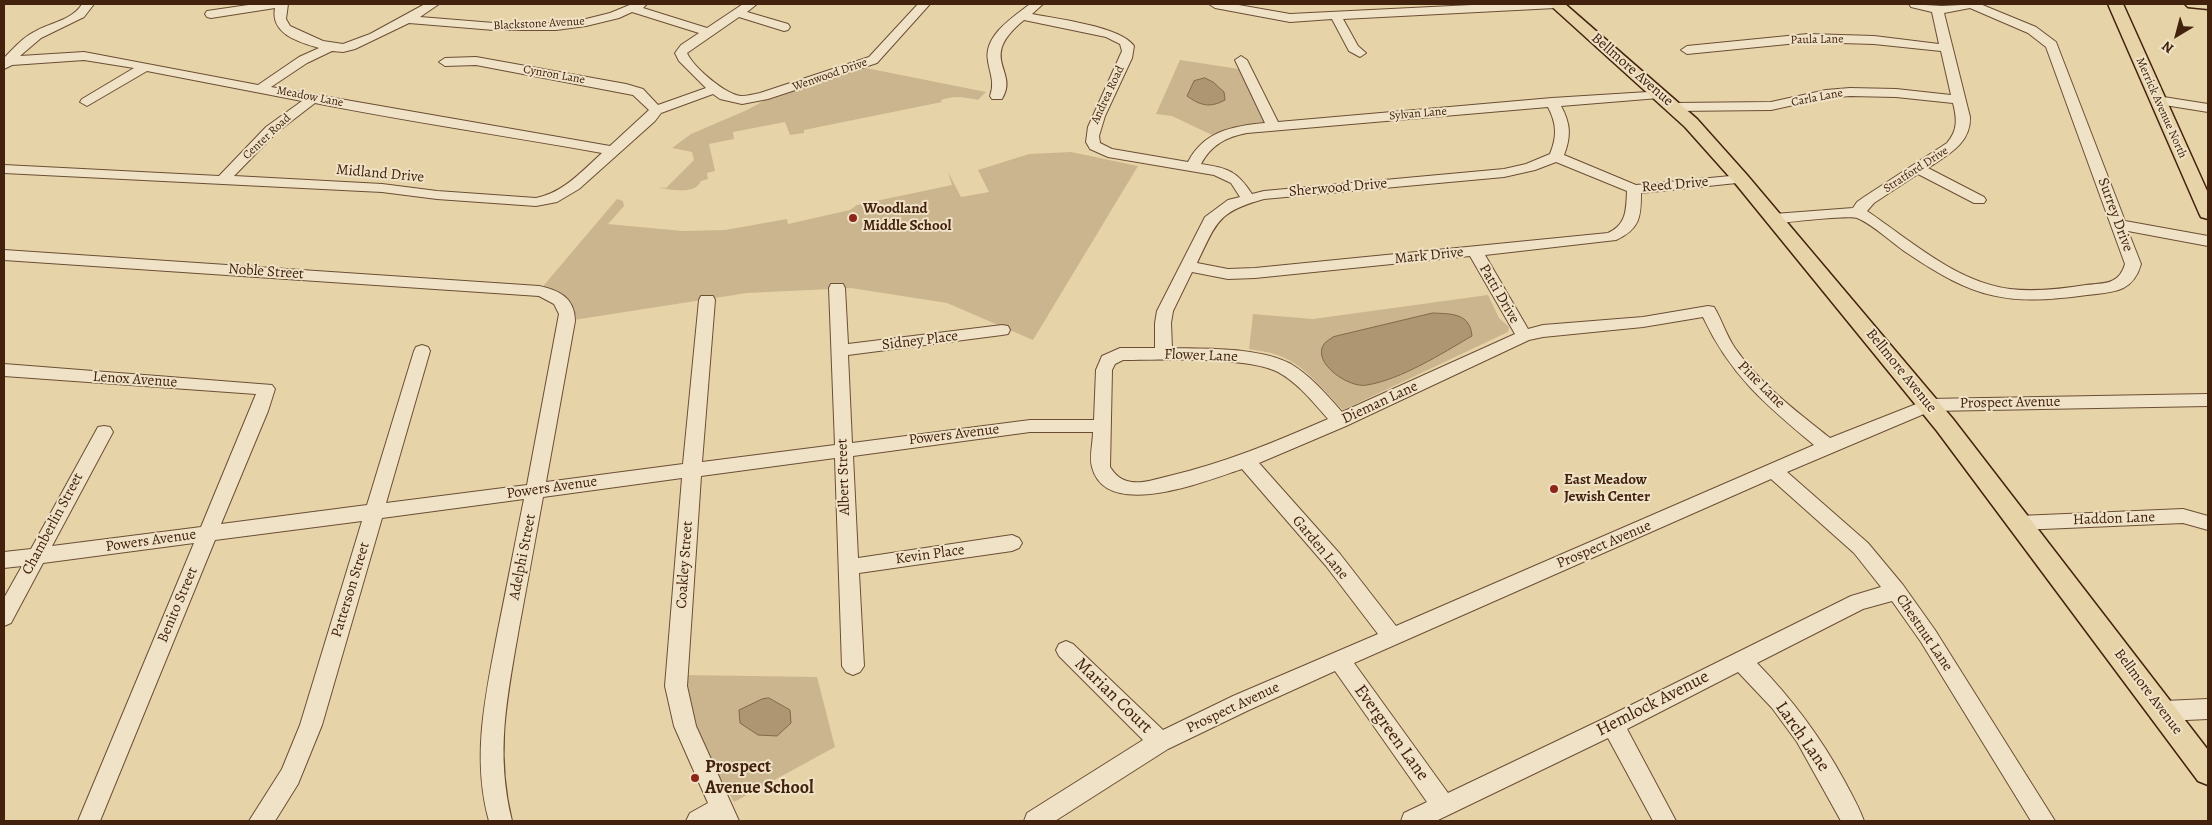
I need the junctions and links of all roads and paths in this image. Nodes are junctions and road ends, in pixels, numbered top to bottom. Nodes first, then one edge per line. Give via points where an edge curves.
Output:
1 (88, 4) edge
2 (277, 4) edge
3 (282, 4) edge
4 (433, 4) edge
5 (751, 4) edge
6 (924, 4) edge
7 (1037, 4) edge
8 (1215, 4) edge
9 (1556, 4) edge
10 (1915, 4) edge
11 (1970, 4) edge
12 (2114, 4) edge
13 (2193, 4) edge
14 (2208, 5) edge
15 (637, 6) edge
16 (1267, 9) edge
17 (1938, 11) junction
18 (738, 13) junction
19 (211, 14) dead end
20 (1023, 16) junction
21 (1336, 16) junction
22 (404, 19) junction
23 (784, 27) dead end
24 (708, 32) junction
25 (331, 47) junction
26 (1946, 48) junction
27 (1687, 50) dead end
28 (1360, 53) dead end
29 (1241, 60) dead end
30 (445, 62) dead end
31 (6, 63) edge
32 (145, 67) junction
33 (261, 88) junction
34 (715, 89) junction
35 (1659, 94) junction
36 (996, 96) dead end
37 (314, 98) junction
38 (1959, 100) junction
39 (2157, 100) junction
40 (87, 102) dead end
41 (1552, 102) junction
42 (1674, 107) junction
43 (2208, 108) edge
44 (656, 110) junction
45 (1273, 126) junction
46 (612, 152) junction
47 (1556, 157) junction
48 (1193, 166) junction
49 (1919, 168) junction
50 (4, 169) edge
51 (1741, 179) junction
52 (223, 180) junction
53 (1634, 189) junction
54 (1248, 198) junction
55 (1979, 200) dead end
56 (1859, 212) junction
57 (2208, 213) edge
58 (1774, 219) junction
59 (2120, 225) junction
60 (2208, 241) edge
61 (1475, 251) junction
62 (4, 254) edge
63 (1188, 266) junction
64 (836, 288) dead end
65 (529, 290) joint
66 (707, 300) dead end
67 (1708, 311) joint
68 (1002, 330) dead end
69 (1524, 336) junction
70 (422, 351) dead end
71 (839, 351) junction
72 (1164, 355) junction
73 (4, 370) edge
74 (266, 389) joint
75 (2208, 400) edge
76 (1929, 405) junction
77 (1340, 421) junction
78 (1102, 426) junction
79 (104, 432) dead end
80 (1828, 446) junction
81 (843, 450) junction
82 (1246, 461) junction
83 (692, 470) junction
84 (1774, 471) junction
85 (535, 490) junction
86 (374, 512) junction
87 (2019, 523) junction
88 (2208, 523) edge
89 (208, 534) junction
90 (1012, 543) dead end
91 (36, 556) junction
92 (4, 560) edge
93 (848, 567) junction
94 (1896, 591) junction
95 (4, 617) edge
96 (1392, 636) junction
97 (1066, 650) dead end
98 (1338, 660) junction
99 (1740, 660) junction
100 (852, 666) dead end
101 (2208, 709) edge
102 (2164, 712) junction
103 (1613, 725) junction
104 (1160, 742) junction
105 (2208, 772) edge
106 (1443, 805) junction
107 (725, 815) edge
108 (89, 821) edge
109 (261, 821) edge
110 (501, 821) edge
111 (698, 821) edge
112 (1035, 821) edge
113 (1412, 821) edge
114 (1664, 821) edge
115 (1853, 821) edge
116 (2044, 821) edge

1 - 31 street via 80,14 32,37
2 - 19 street
3 - 25 street via 279,20 283,28
4 - 22 street
5 - 18 street
6 - 34 street, Wenwood Drive via 873,60 859,66 752,99 731,98
7 - 20 street
8 - 16 street
9 - 21 street
9 - 35 main road, Bellmore Avenue
10 - 17 street
11 - 17 street
11 - 59 street, Surrey Drive via 2032,30 2052,45
12 - 39 main road, Merrick Avenue North
13 - 14 main road
15 - 22 street, Blackstone Avenue via 593,21 519,28
15 - 24 street
16 - 21 street via 1290,18
17 - 26 street, Stratford Drive
18 - 23 street
18 - 24 street
20 - 36 street via 1007,29 995,47 994,60 1000,84
20 - 48 street, Andrea Road via 1109,34 1128,46 1117,80 1092,128 1091,140 1095,147 1108,153
21 - 28 street via 1353,48
22 - 25 street via 350,47
24 - 34 street via 682,53 683,58
25 - 33 street via 303,60
26 - 27 street, Paula Lane via 1874,40 1808,38
26 - 38 street, Stratford Drive
29 - 45 street
30 - 44 street, Cynron Lane via 476,61 626,88 638,92
31 - 32 street, Meadow Lane via 84,56
32 - 33 street, Meadow Lane
32 - 40 street
33 - 37 street, Meadow Lane
34 - 44 street, Midland Drive
35 - 41 street, Sylvan Lane
35 - 42 main road, Bellmore Avenue
37 - 46 street, Meadow Lane
37 - 52 street, Center Road via 271,130
38 - 42 street, Carla Lane via 1850,92 1771,106
38 - 49 street, Stratford Drive via 1964,124 1960,138
39 - 43 street
39 - 57 main road, Merrick Avenue North
41 - 45 street, Sylvan Lane
41 - 47 street via 1564,131
42 - 51 main road, Bellmore Avenue
44 - 46 street, Midland Drive
45 - 48 street, Sylvan Lane via 1219,137 1203,147
46 - 52 street, Midland Drive via 560,196 536,202 382,188
47 - 53 street, Reed Drive
47 - 54 street, Sherwood Drive via 1504,172
48 - 54 street, Andrea Road via 1218,171 1236,180
49 - 55 street
49 - 56 street, Stratford Drive via 1862,205
50 - 52 street, Midland Drive
51 - 53 street, Reed Drive
51 - 58 main road, Bellmore Avenue
53 - 61 street, Mark Drive via 1632,221 1618,234 1590,240
54 - 63 street, Sherwood Drive via 1233,203 1210,220
56 - 58 street
56 - 59 street, Surrey Drive via 1962,279 1998,292 2025,296 2104,288 2125,281 2132,275 2133,264
58 - 76 main road, Bellmore Avenue
59 - 60 street
61 - 63 street, Mark Drive via 1255,273 1228,274
61 - 69 street, Patti Drive
62 - 65 street, Noble Street
63 - 72 street, Sherwood Drive via 1165,311
64 - 71 street, Albert Street
65 - 85 street, Adelphi Street via 557,297 566,305 568,315
66 - 83 street, Coakley Street
67 - 69 street, Dieman Lane
67 - 80 street, Pine Lane via 1728,350 1744,371
68 - 71 street, Sidney Place
69 - 77 street, Dieman Lane
70 - 86 street, Patterson Street
71 - 81 street, Albert Street
72 - 77 street, Flower Lane via 1246,358 1278,365 1300,380
72 - 78 street, Flower Lane via 1120,354 1108,360 1104,370
73 - 74 street, Lenox Avenue
74 - 89 street, Benito Street
75 - 76 street, Prospect Avenue
76 - 80 street, Prospect Avenue
76 - 87 main road, Bellmore Avenue
77 - 82 street, Dieman Lane
78 - 81 street, Powers Avenue via 1030,426
78 - 82 street, Dieman Lane via 1101,467 1108,479 1128,489 1202,475
79 - 91 street, Chamberlin Street
80 - 84 street, Prospect Avenue
81 - 83 street, Powers Avenue
81 - 93 street, Albert Street
82 - 96 street, Garden Lane via 1333,560
83 - 85 street, Powers Avenue
83 - 107 street, Coakley Street via 676,686 685,726
84 - 94 street, Chestnut Lane via 1861,548
84 - 96 street, Prospect Avenue
85 - 86 street, Powers Avenue
85 - 110 street, Adelphi Street via 495,702 492,784
86 - 89 street, Powers Avenue
86 - 109 street, Patterson Street via 295,769
87 - 88 street, Haddon Lane via 2183,516
87 - 102 main road, Bellmore Avenue
89 - 91 street, Powers Avenue
89 - 108 street, Benito Street
90 - 93 street, Kevin Place
91 - 92 street, Powers Avenue
91 - 95 street, Chamberlin Street
93 - 100 street, Albert Street
94 - 99 street, Hemlock Avenue via 1858,602
94 - 116 street, Chestnut Lane via 1928,636
96 - 98 street, Prospect Avenue
97 - 104 street, Marian Court
98 - 104 street, Prospect Avenue
98 - 106 street, Evergreen Lane
99 - 103 street, Hemlock Avenue
99 - 115 street, Larch Lane via 1803,732 1824,764
101 - 102 street
102 - 105 main road, Bellmore Avenue
103 - 106 street, Hemlock Avenue
103 - 114 street
104 - 112 street, Prospect Avenue
106 - 113 street, Hemlock Avenue
107 - 111 street

